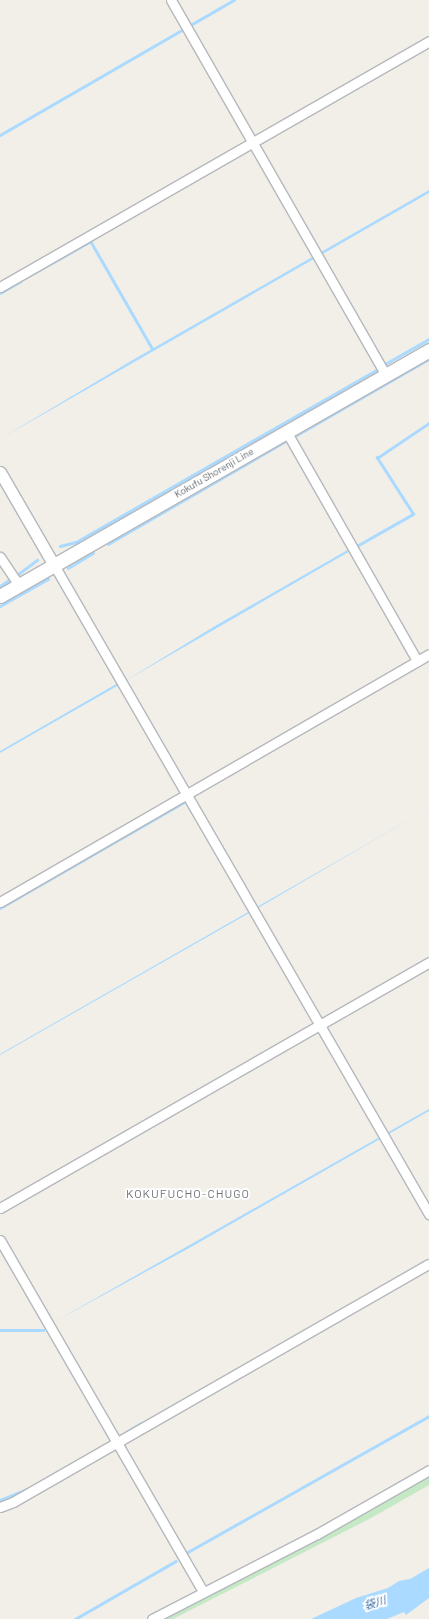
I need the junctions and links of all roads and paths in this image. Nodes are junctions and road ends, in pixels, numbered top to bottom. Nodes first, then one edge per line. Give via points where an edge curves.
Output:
1 (171, 0) edge
2 (429, 41) edge
3 (253, 142) junction
4 (0, 288) edge
5 (429, 350) edge
6 (386, 375) junction
7 (286, 431) junction
8 (0, 472) edge
9 (0, 557) edge
10 (54, 565) junction
11 (19, 586) junction
12 (0, 596) edge
13 (429, 654) edge
14 (417, 661) junction
15 (186, 795) junction
16 (0, 902) edge
17 (429, 962) edge
18 (320, 1024) junction
19 (0, 1208) edge
20 (429, 1214) edge
21 (0, 1240) edge
22 (429, 1264) edge
23 (117, 1443) junction
24 (429, 1470) edge
25 (0, 1507) edge
26 (203, 1592) junction
27 (152, 1619) edge

1 - 3 street
2 - 3 street
3 - 4 street
3 - 6 street
5 - 6 main road, Kokufu Shorenji Line
6 - 7 main road, Kokufu Shorenji Line
7 - 10 main road, Kokufu Shorenji Line
7 - 14 street
8 - 10 street
9 - 11 street
10 - 11 main road, Kokufu Shorenji Line
10 - 15 street
11 - 12 main road, Kokufu Shorenji Line
13 - 14 street
14 - 15 street
15 - 16 street
15 - 18 street
17 - 18 street
18 - 19 street
18 - 20 street
21 - 23 street
22 - 23 street
23 - 25 street
23 - 26 street
24 - 26 street via 317,1534
26 - 27 street

